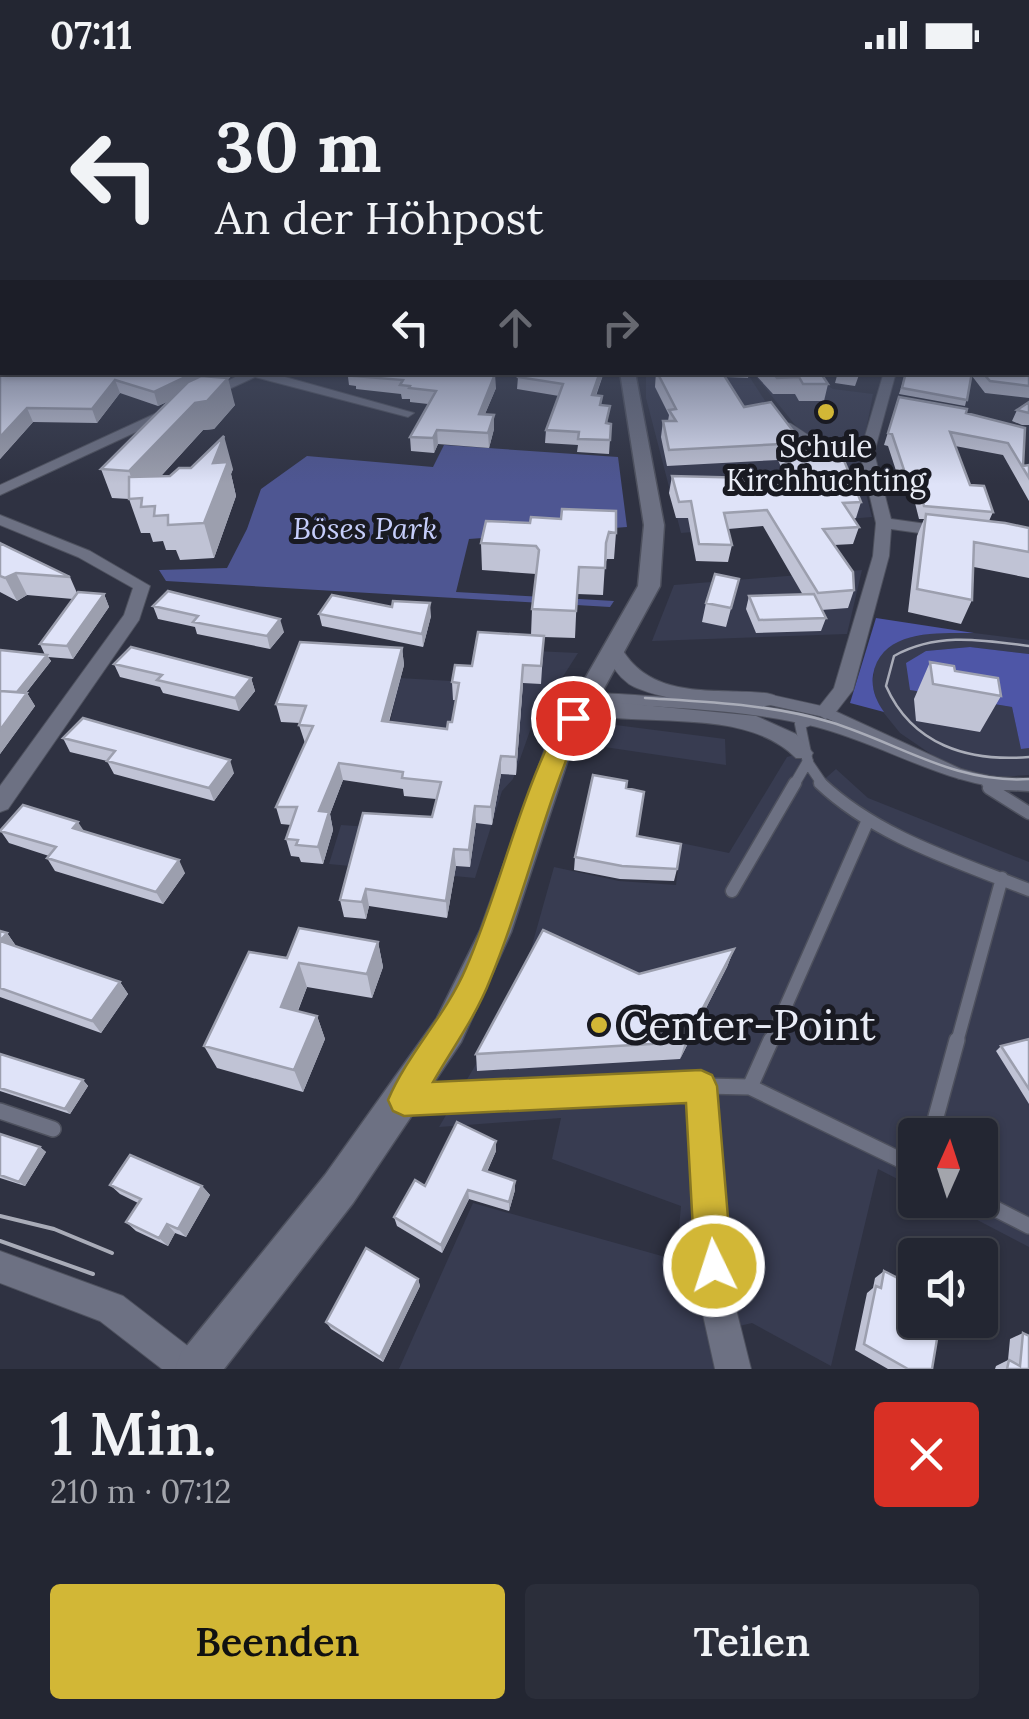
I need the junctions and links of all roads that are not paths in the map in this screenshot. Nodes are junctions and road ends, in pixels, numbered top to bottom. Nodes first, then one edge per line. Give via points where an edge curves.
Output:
1 (250, 375) edge
2 (262, 375) edge
3 (627, 375) edge
4 (888, 375) edge
5 (408, 414) dead end
6 (782, 417) edge
7 (866, 453) junction
8 (0, 491) edge
9 (0, 520) edge
10 (884, 523) junction
11 (961, 534) edge
12 (615, 653) junction
13 (771, 700) joint
14 (584, 701) junction
15 (817, 716) junction
16 (805, 757) junction
17 (981, 784) junction
18 (1029, 784) edge
19 (0, 804) edge
20 (1029, 812) edge
21 (868, 820) junction
22 (1002, 878) junction
23 (1029, 890) edge
24 (732, 891) dead end
25 (701, 1086) junction
26 (750, 1087) junction
27 (404, 1100) junction
28 (0, 1112) edge
29 (936, 1118) edge
30 (54, 1129) dead end
31 (898, 1159) edge
32 (998, 1210) edge
33 (1029, 1226) edge
34 (0, 1267) edge
35 (194, 1369) edge
36 (734, 1369) edge

1 - 8 street
2 - 5 street
3 - 12 main road via 655,549 649,586
4 - 7 street via 890,400
6 - 7 lane via 813,443
7 - 10 street
9 - 19 street via 142,586 133,616
10 - 11 street
10 - 15 street via 881,556 842,690
12 - 13 street via 618,666 643,686
12 - 14 main road
13 - 15 lane
14 - 15 lane
14 - 16 street via 756,723 789,739
14 - 27 main road via 550,766 475,981
15 - 16 lane via 800,724
15 - 17 lane
15 - 17 lane
16 - 21 lane via 837,800
16 - 24 lane
17 - 18 lane
17 - 20 lane
21 - 22 lane
21 - 26 lane
22 - 23 lane
22 - 29 lane
25 - 26 lane
25 - 27 street
25 - 36 street via 716,1298
26 - 31 lane
27 - 35 main road via 270,1280
28 - 30 lane
32 - 33 lane
34 - 35 street via 111,1308

